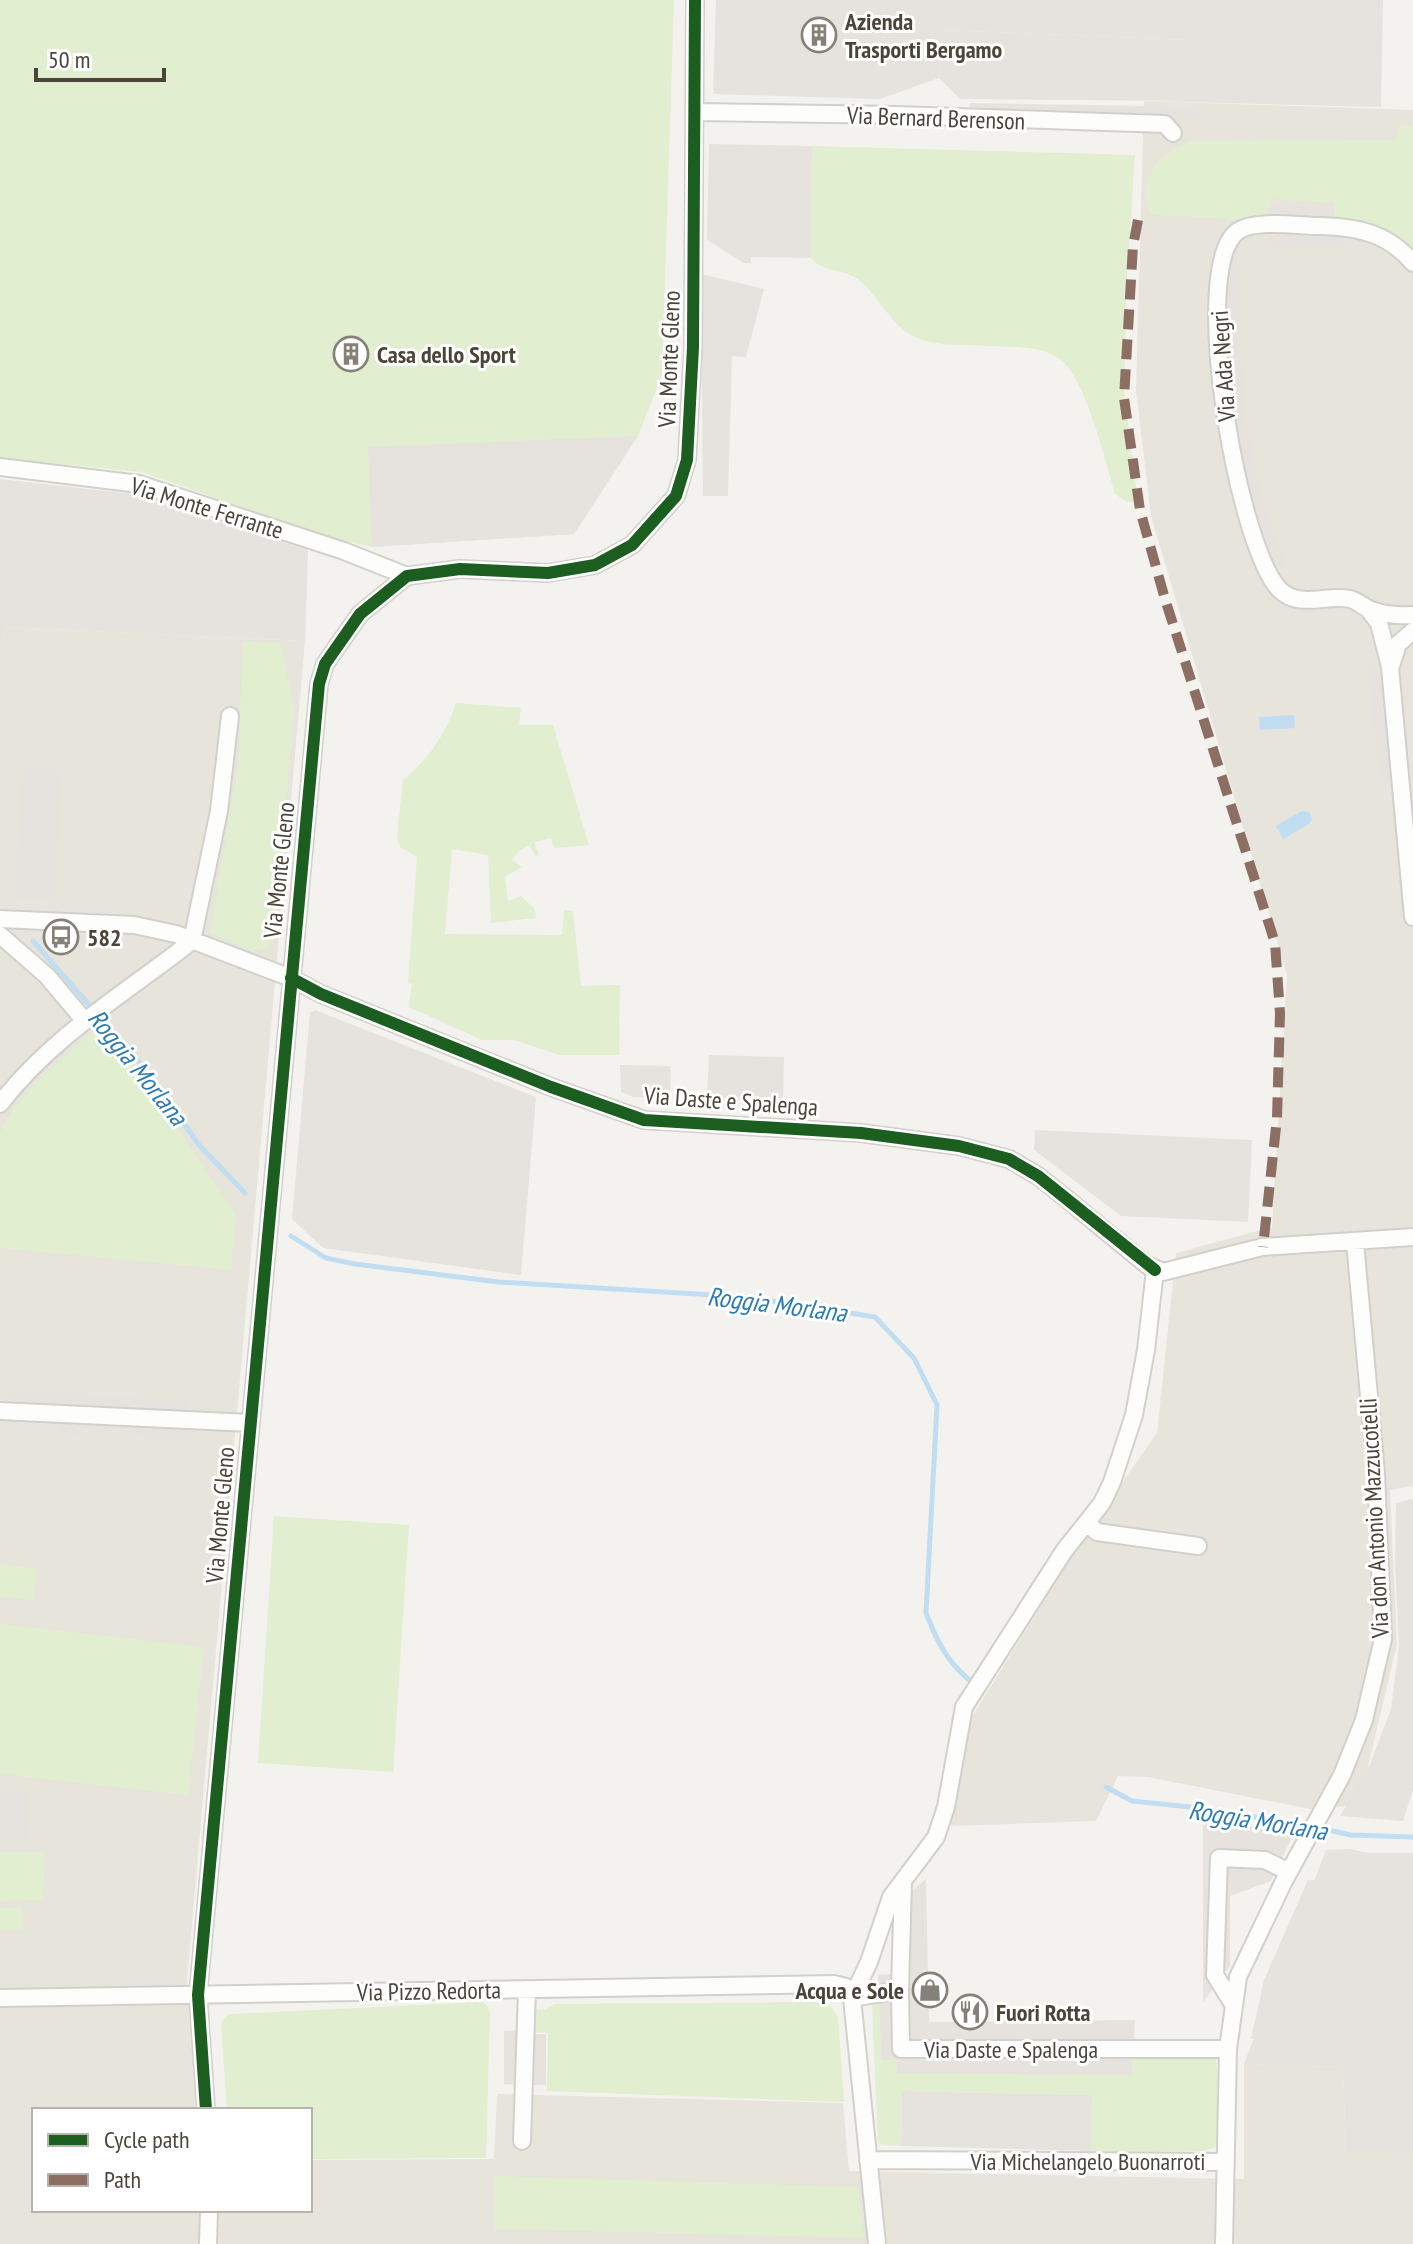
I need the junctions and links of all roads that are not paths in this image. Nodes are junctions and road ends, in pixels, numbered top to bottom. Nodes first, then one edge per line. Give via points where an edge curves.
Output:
1 (695, 0) edge
2 (695, 112) junction
3 (1173, 133) dead end
4 (1413, 263) edge
5 (0, 467) edge
6 (407, 576) junction
7 (1369, 610) junction
8 (1413, 615) edge
9 (1413, 631) edge
10 (1390, 667) junction
11 (230, 716) dead end
12 (1413, 917) edge
13 (0, 919) edge
14 (0, 935) edge
15 (192, 941) junction
16 (291, 978) junction
17 (88, 1016) junction
18 (0, 1104) edge
19 (1413, 1237) edge
20 (1355, 1242) junction
21 (1155, 1270) junction
22 (0, 1411) edge
23 (250, 1423) junction
24 (1088, 1524) junction
25 (1198, 1546) dead end
26 (1289, 1872) junction
27 (903, 1880) junction
28 (527, 1989) junction
29 (900, 1990) junction
30 (198, 1995) junction
31 (0, 1998) edge
32 (852, 1998) junction
33 (1233, 2004) junction
34 (1228, 2049) junction
35 (206, 2108) edge
36 (522, 2141) dead end
37 (868, 2160) junction
38 (1225, 2162) junction
39 (209, 2212) edge
40 (208, 2244) edge
41 (877, 2244) edge
42 (1224, 2244) edge

1 - 2 street, Via Monte Gleno
2 - 3 street, Via Bernard Berenson via 1165,124
2 - 6 street, Via Monte Gleno via 693,347 688,443 676,496 632,545 595,565 548,573 460,569
4 - 7 street, Via Ada Negri via 1390,242 1354,227 1255,224 1238,230 1226,243 1218,265 1226,429 1250,527 1266,566 1277,587 1292,597 1347,598
5 - 6 street, Via Monte Ferrante via 139,484
6 - 16 street, Via Monte Gleno via 360,614 325,664 319,684
7 - 8 street, Via Ada Negri
7 - 10 street via 1379,623
9 - 10 street via 1398,644
10 - 12 street
11 - 15 street via 219,811
13 - 15 street, Via Daste e Spalenga via 134,925
14 - 17 street
15 - 16 street, Via Daste e Spalenga
15 - 17 street
16 - 21 street, Via Daste e Spalenga via 551,1087 644,1120 861,1133 959,1146 1009,1159 1038,1176
16 - 23 street, Via Monte Gleno
17 - 18 street via 37,1061
19 - 20 street
20 - 21 street via 1262,1247
20 - 26 street, Via don Antonio Mazzucotelli via 1376,1473 1383,1639 1364,1720 1342,1775
21 - 24 street via 1134,1415 1112,1482
22 - 23 street, Via Monte Gleno
23 - 30 street, Via Monte Gleno
24 - 25 street via 1097,1532
24 - 27 street via 1064,1551 964,1707 943,1819 936,1837
26 - 33 street, Via don Antonio Mazzucotelli via 1238,1977
26 - 33 street via 1265,1860 1219,1858 1215,1975
27 - 29 street
27 - 32 street via 891,1897
28 - 30 street, Via Pizzo Redorta
28 - 32 street, Via Pizzo Redorta via 834,1984 846,1987
28 - 36 street
29 - 32 street
29 - 34 street, Via Daste e Spalenga via 901,2049
30 - 31 street, Via Pizzo Redorta
30 - 35 street, Via Monte Gleno
32 - 37 street
33 - 34 street, Via don Antonio Mazzucotelli
34 - 38 street, Via don Antonio Mazzucotelli
37 - 38 street, Via Michelangelo Buonarroti
37 - 41 street
38 - 42 street, Via Michelangelo Buonarroti
39 - 40 street

